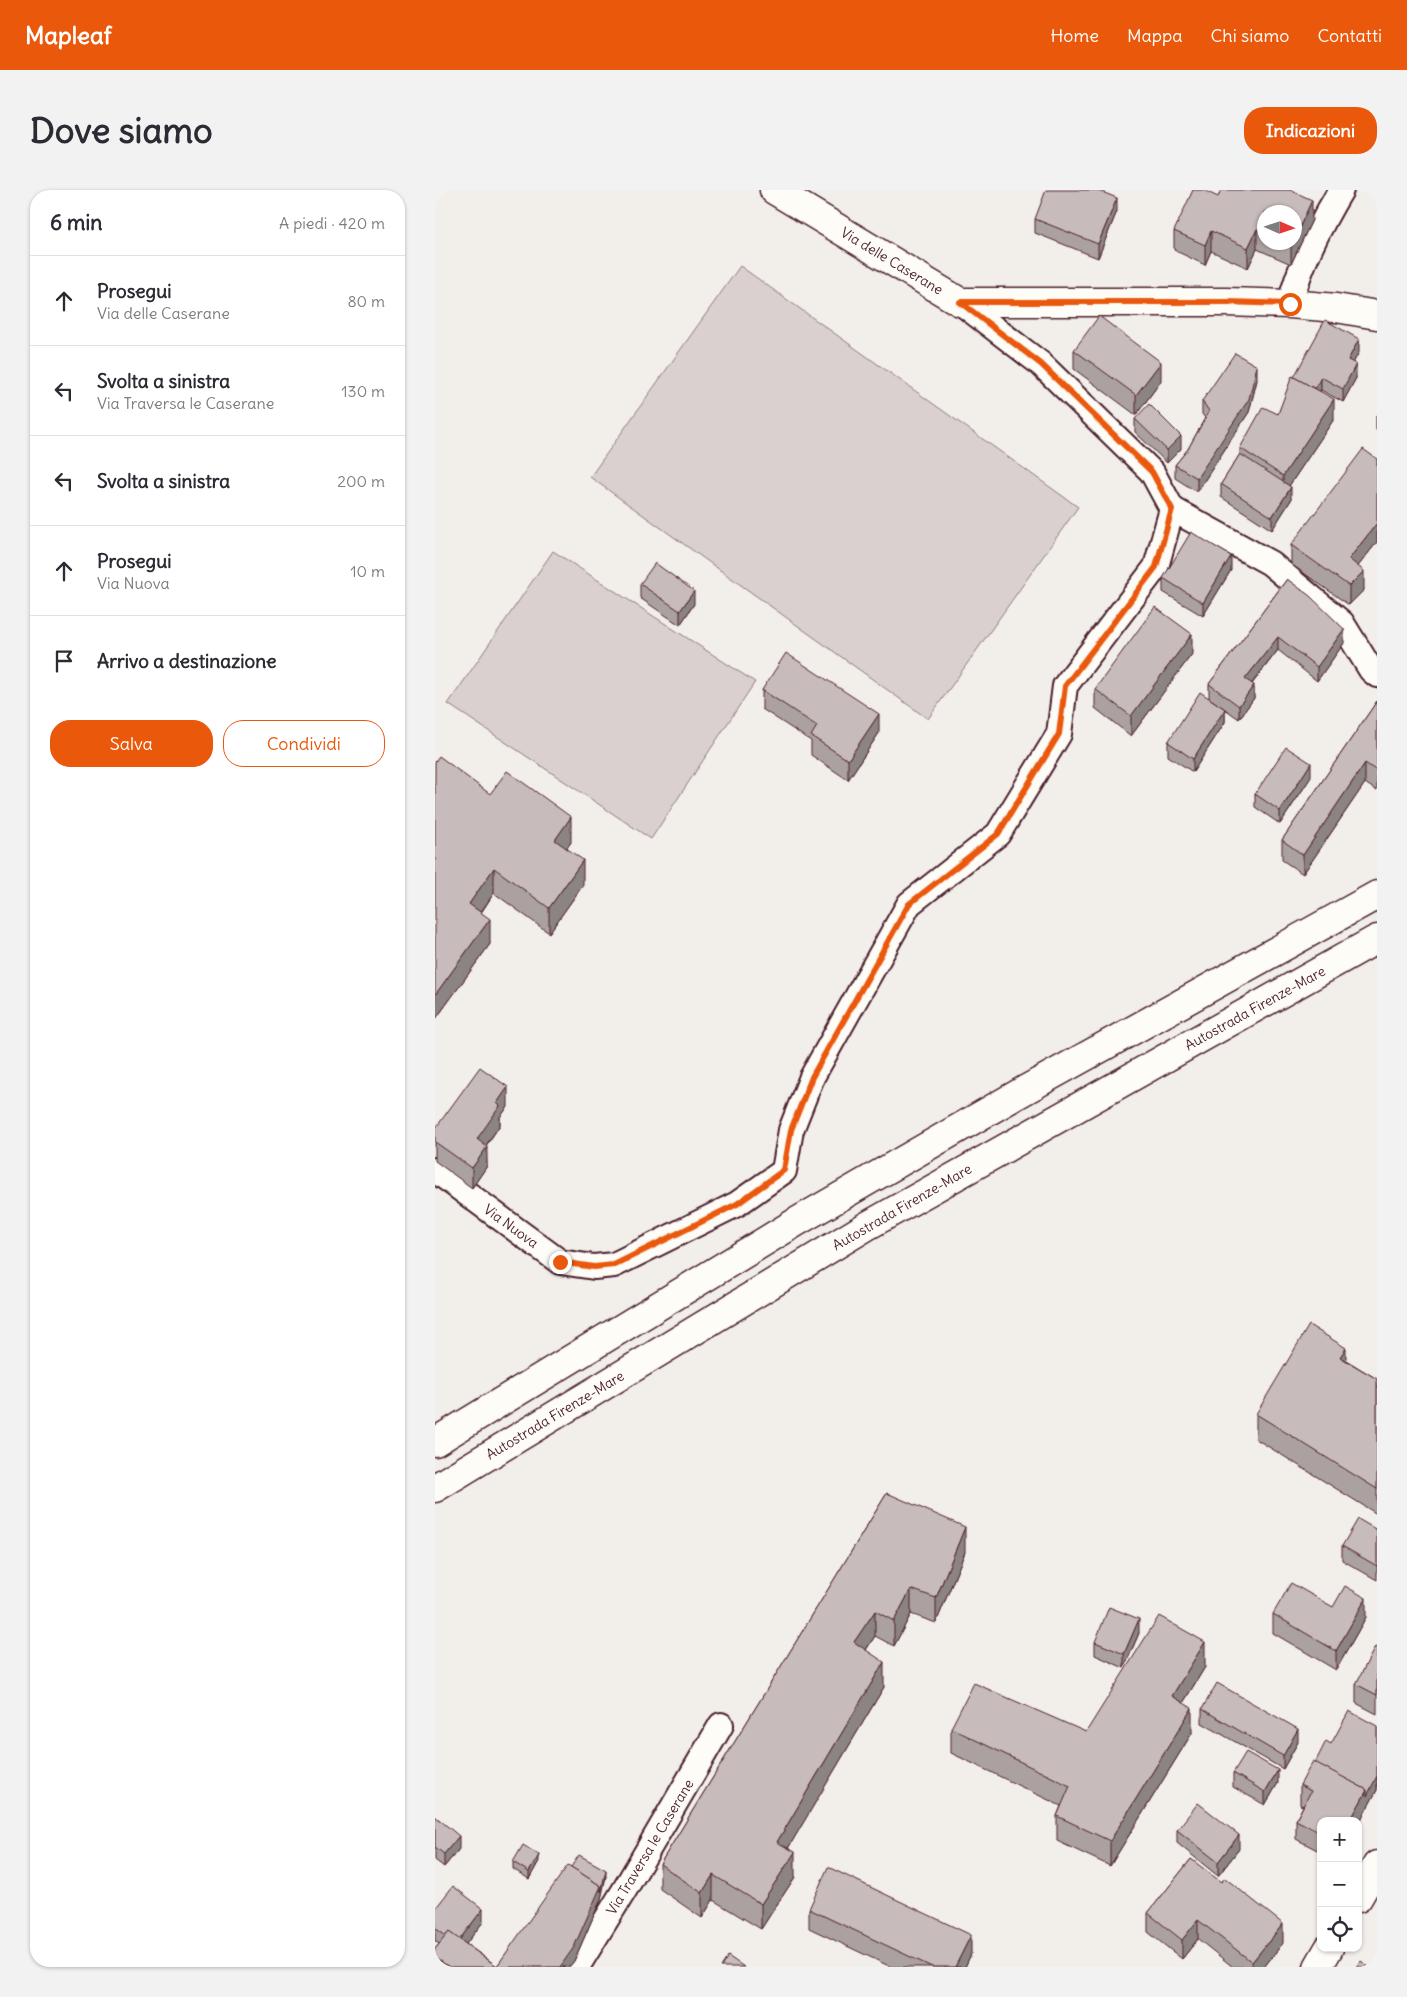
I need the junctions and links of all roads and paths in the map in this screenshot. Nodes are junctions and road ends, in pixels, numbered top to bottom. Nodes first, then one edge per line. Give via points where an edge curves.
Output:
1 (774, 190) edge
2 (1341, 190) edge
3 (960, 302) junction
4 (1290, 304) junction
5 (1377, 315) edge
6 (1172, 509) junction
7 (1377, 675) edge
8 (1377, 895) edge
9 (1377, 939) edge
10 (435, 1170) edge
11 (435, 1442) edge
12 (435, 1488) edge
13 (721, 1725) dead end
14 (1377, 1865) edge
15 (1362, 1891) edge
16 (1327, 1952) edge
17 (577, 1967) edge
18 (1319, 1967) edge

1 - 3 main road, Via delle Caserane
2 - 4 street via 1326,215 1293,289
3 - 4 main road
3 - 6 street via 1041,364 1152,472
4 - 5 main road
6 - 7 street via 1270,563 1342,623
6 - 10 street, Via Nuova via 1156,567 1065,686 1059,734 998,834 909,904 812,1077 791,1130 784,1170 737,1204 614,1265 594,1267 560,1262
8 - 11 main road via 1033,1085 806,1216
9 - 12 main road, Autostrada Firenze-Mare via 867,1226
13 - 17 street, Via Traversa le Caserane
14 - 15 main road
16 - 18 main road

